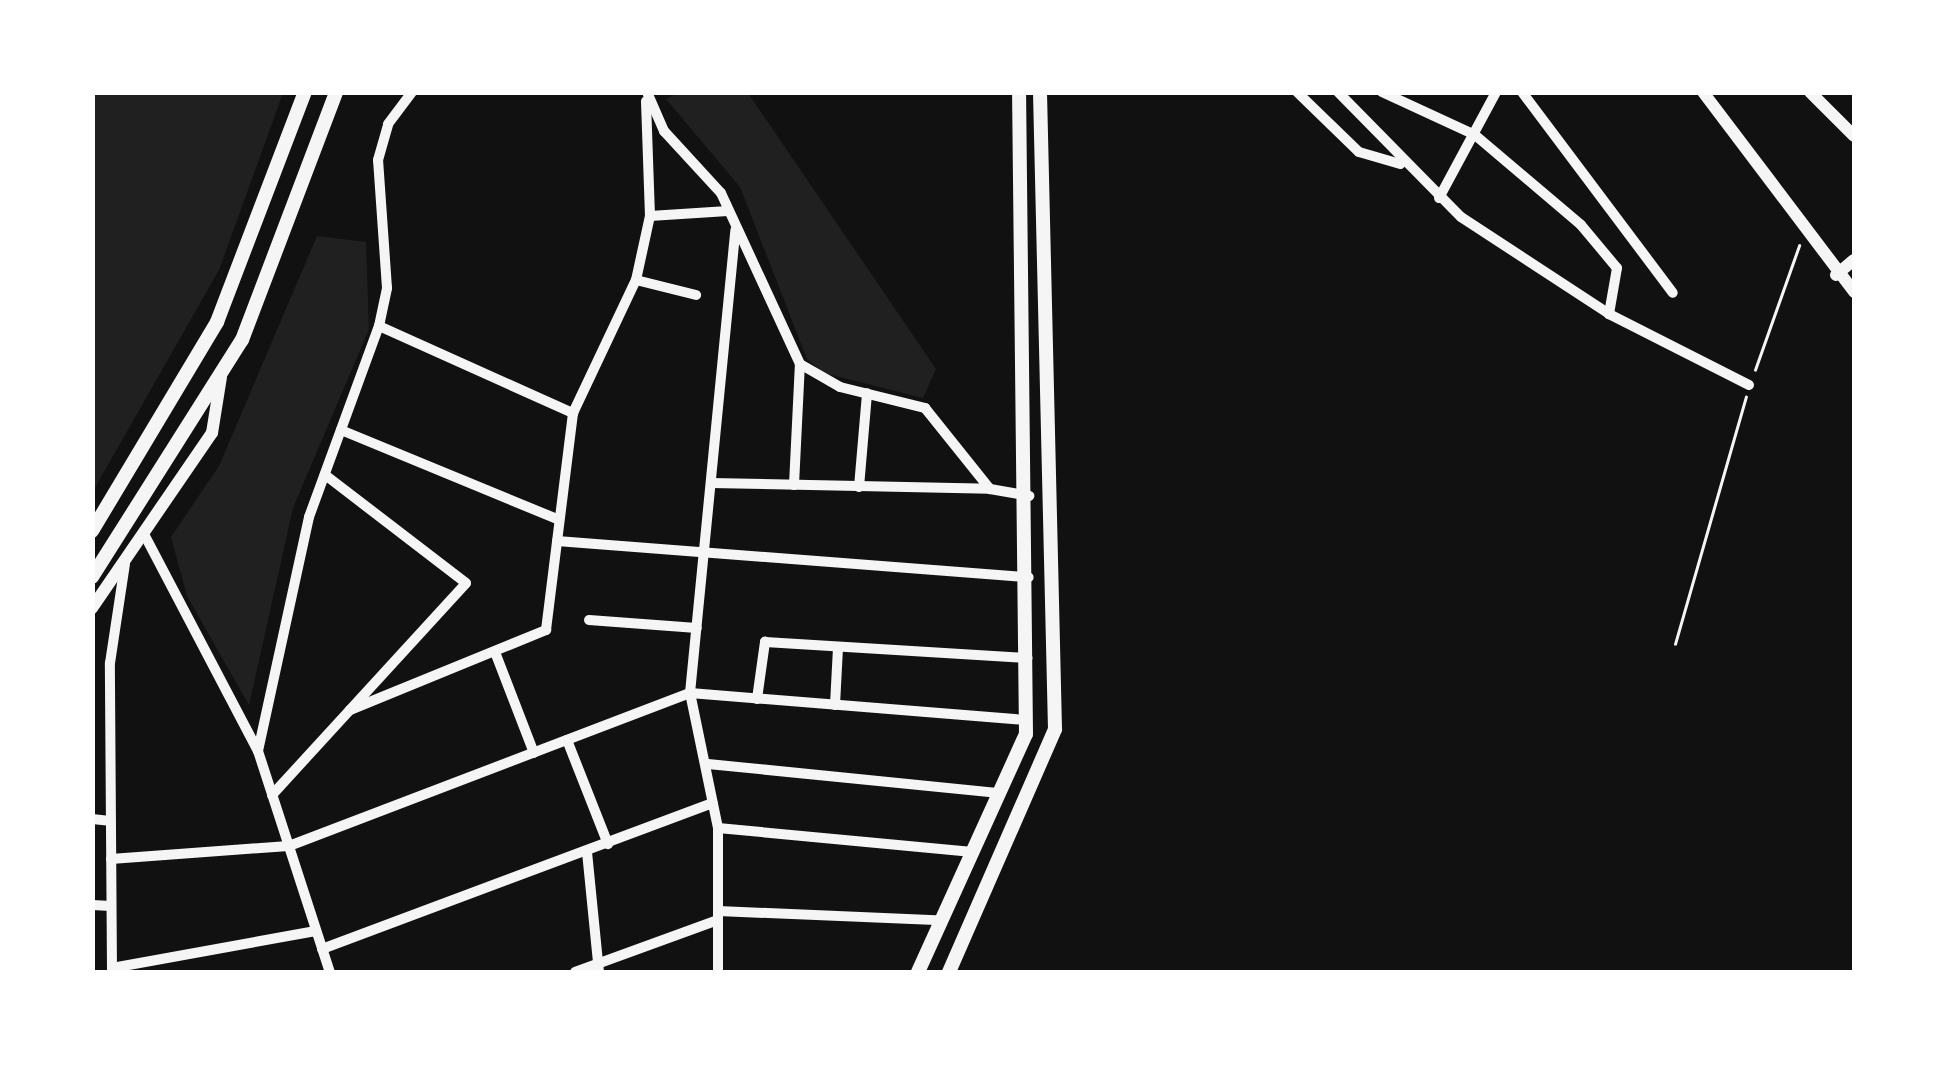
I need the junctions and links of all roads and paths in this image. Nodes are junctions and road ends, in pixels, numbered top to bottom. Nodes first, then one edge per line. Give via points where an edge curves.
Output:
1 (306, 92) edge
2 (336, 92) edge
3 (412, 92) edge
4 (1018, 92) edge
5 (1040, 92) edge
6 (1296, 92) edge
7 (1338, 92) edge
8 (1382, 92) edge
9 (1496, 92) edge
10 (1522, 92) edge
11 (1704, 92) edge
12 (1810, 92) edge
13 (647, 97) edge
14 (1476, 135) junction
15 (1854, 136) edge
16 (1400, 164) junction
17 (1438, 198) junction
18 (728, 211) junction
19 (650, 216) junction
20 (735, 230) junction
21 (1804, 230) junction
22 (1854, 260) edge
23 (1832, 269) junction
24 (636, 280) junction
25 (1854, 292) edge
26 (1672, 293) dead end
27 (696, 294) dead end
28 (1609, 314) junction
29 (379, 326) junction
30 (800, 364) junction
31 (222, 377) junction
32 (1749, 385) junction
33 (867, 393) junction
34 (573, 413) junction
35 (341, 430) junction
36 (325, 475) junction
37 (711, 483) junction
38 (794, 485) junction
39 (859, 487) junction
40 (990, 489) junction
41 (1030, 496) junction
42 (560, 520) junction
43 (92, 531) edge
44 (144, 534) junction
45 (557, 541) junction
46 (704, 556) junction
47 (124, 564) junction
48 (1030, 577) junction
49 (92, 578) edge
50 (92, 608) edge
51 (589, 620) dead end
52 (696, 628) junction
53 (1055, 638) junction
54 (1028, 640) junction
55 (1675, 644) dead end
56 (838, 647) junction
57 (495, 652) junction
58 (1028, 658) junction
59 (1027, 674) junction
60 (1056, 676) junction
61 (690, 693) junction
62 (757, 698) junction
63 (835, 704) junction
64 (350, 710) junction
65 (1027, 720) junction
66 (92, 739) edge
67 (567, 740) junction
68 (108, 741) junction
69 (258, 750) junction
70 (534, 753) junction
71 (708, 764) junction
72 (1000, 793) junction
73 (272, 796) junction
74 (713, 803) junction
75 (92, 819) edge
76 (110, 821) junction
77 (718, 828) junction
78 (608, 844) junction
79 (289, 846) junction
80 (586, 852) junction
81 (970, 852) junction
82 (111, 859) junction
83 (92, 905) edge
84 (111, 906) junction
85 (718, 915) junction
86 (936, 920) junction
87 (316, 931) junction
88 (322, 949) junction
89 (599, 968) edge
90 (112, 970) edge
91 (329, 972) edge
92 (575, 972) edge
93 (718, 972) edge
94 (918, 972) edge
95 (948, 972) edge

1 - 43 main road via 217,322
2 - 31 main road via 271,274
3 - 29 street via 388,124 378,160 387,288
4 - 41 main road
5 - 53 main road
6 - 16 street via 1359,152
7 - 16 street
8 - 14 street
9 - 14 street
10 - 26 street
11 - 21 street
12 - 15 street
13 - 18 street
13 - 19 street
14 - 17 street
14 - 28 street via 1608,254 1619,283
16 - 17 street
17 - 28 street
18 - 19 street
18 - 20 street
19 - 24 street
20 - 30 street
20 - 37 street
21 - 23 street
21 - 32 path
22 - 23 street
23 - 25 street
24 - 27 street
24 - 34 street
28 - 32 street
29 - 34 street
29 - 35 street
30 - 33 street
30 - 38 street
31 - 44 street via 212,433
31 - 49 main road
32 - 55 path
33 - 39 street
33 - 40 street via 925,408
34 - 42 street
35 - 36 street
35 - 42 street
36 - 64 street via 466,583
36 - 69 street
37 - 38 street
37 - 46 street
38 - 39 street
39 - 40 street
40 - 41 street
41 - 48 main road
42 - 45 street
44 - 47 street
44 - 69 street
45 - 46 street
45 - 57 street via 546,630
46 - 48 street
46 - 52 street
47 - 50 street
47 - 68 street
48 - 54 main road
51 - 52 street
52 - 61 street
53 - 54 main road via 1044,653
53 - 60 main road
54 - 58 main road
56 - 58 street
56 - 62 street via 762,642
56 - 63 street
57 - 64 street
57 - 70 street
58 - 59 main road
59 - 60 main road via 1042,664
59 - 65 main road
60 - 95 main road via 1049,759
61 - 62 street
61 - 67 street
61 - 71 street
62 - 63 street
63 - 65 street
64 - 73 street
65 - 72 main road
66 - 68 street
67 - 70 street
67 - 78 street
68 - 76 street
69 - 73 street
70 - 79 street
71 - 72 street
71 - 74 street
72 - 81 main road
73 - 79 street
74 - 77 street
74 - 78 street
75 - 76 street
76 - 82 street
77 - 81 street
77 - 85 street
78 - 80 street
79 - 82 street
79 - 87 street
80 - 88 street
80 - 89 street
81 - 86 main road
82 - 84 street
83 - 84 street
84 - 90 street
85 - 86 street
85 - 89 street
85 - 93 street
86 - 94 main road
87 - 88 street
87 - 90 street
88 - 91 street
89 - 92 street

